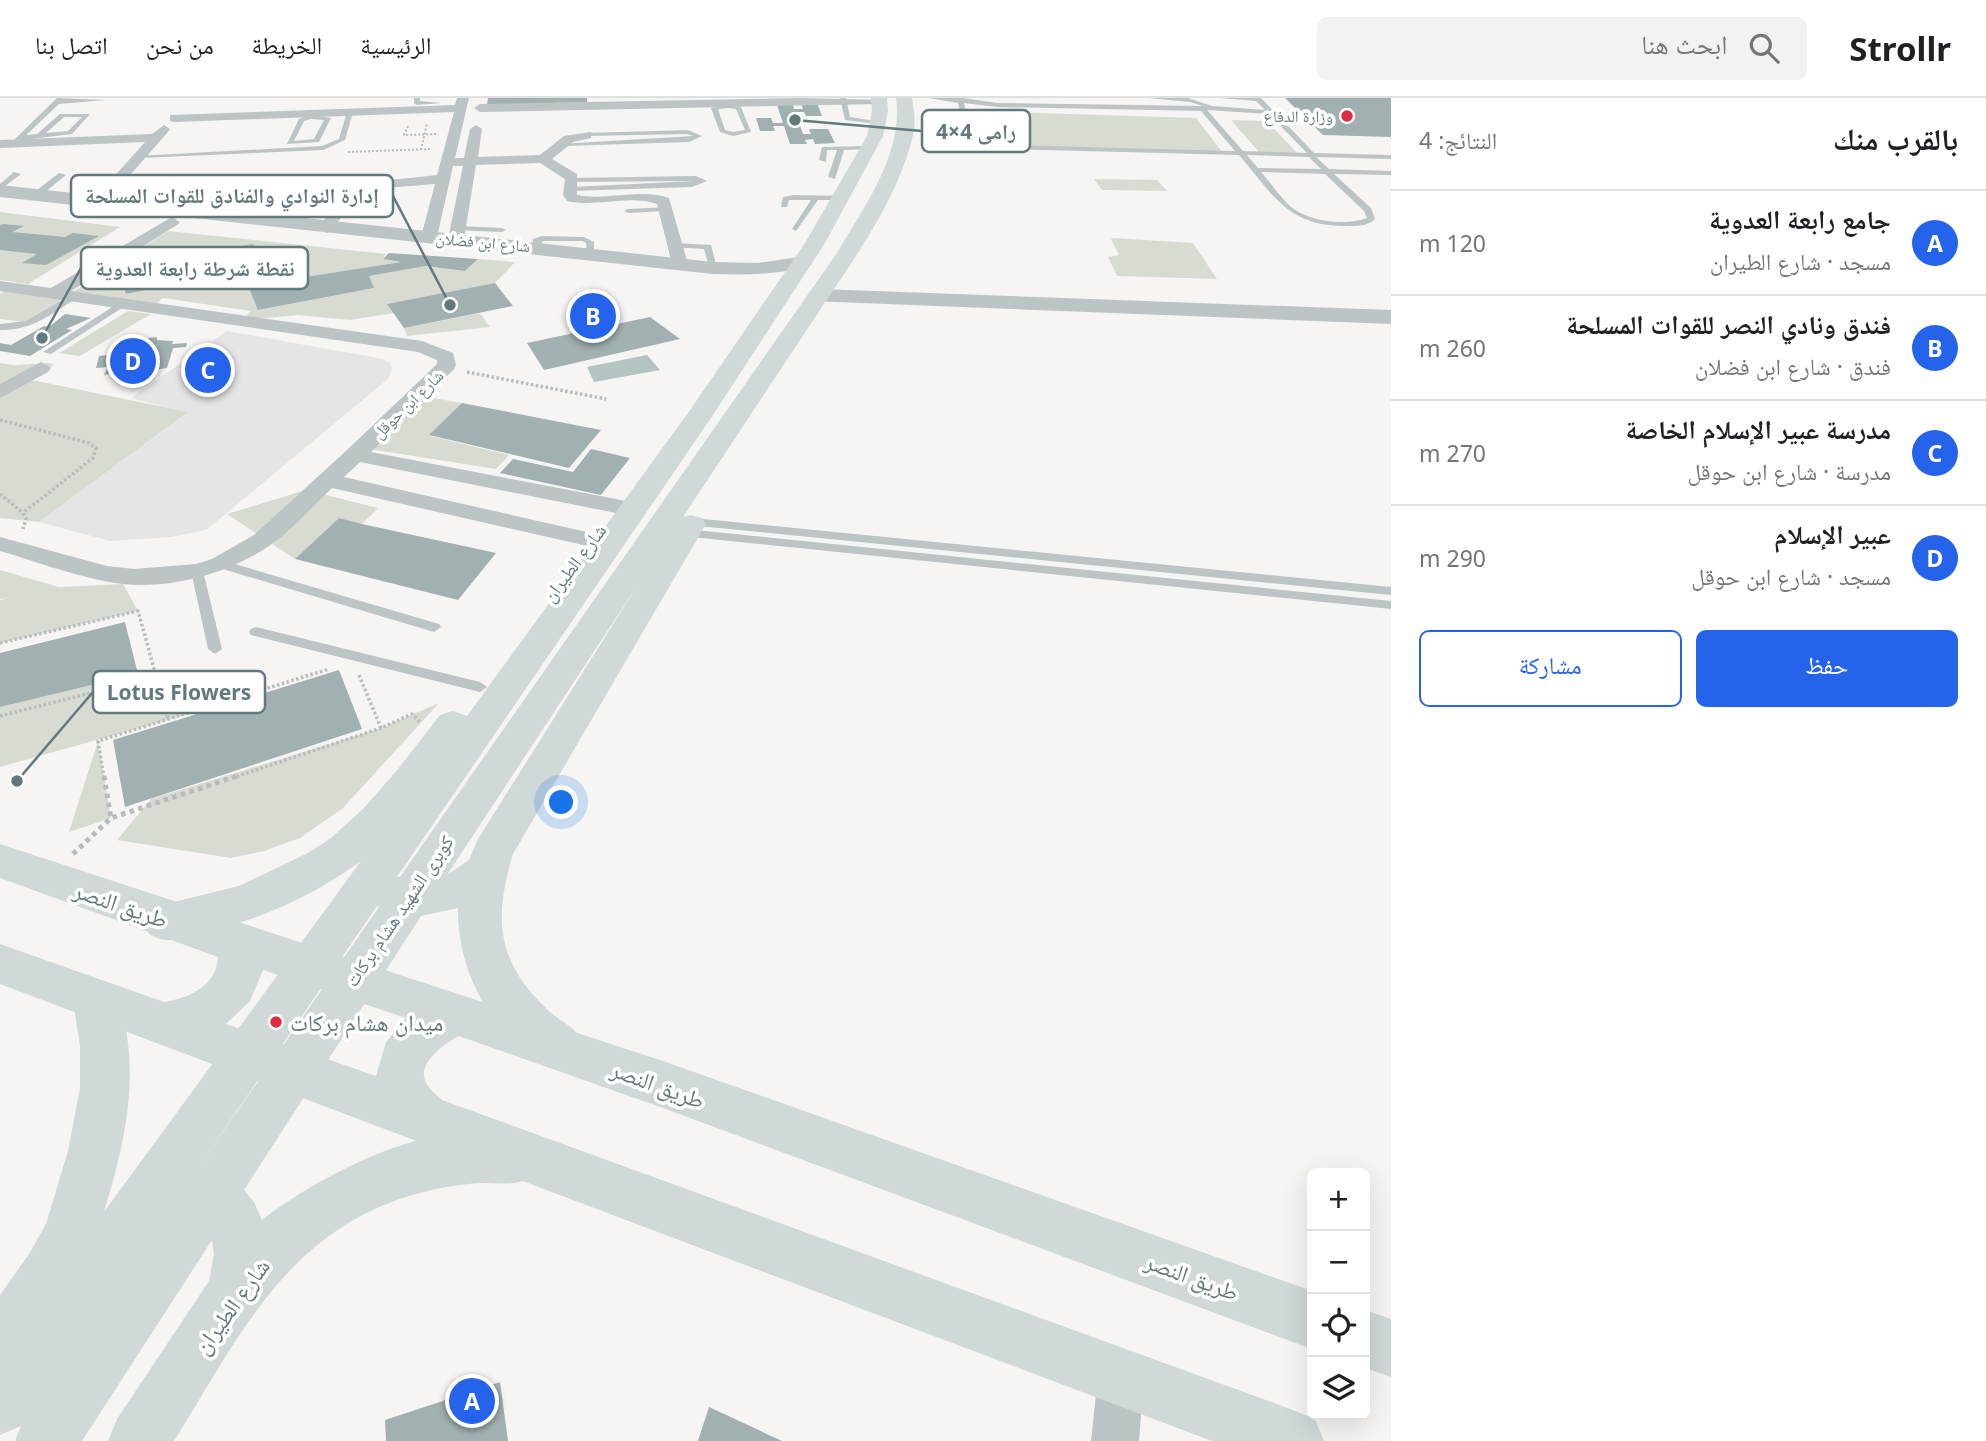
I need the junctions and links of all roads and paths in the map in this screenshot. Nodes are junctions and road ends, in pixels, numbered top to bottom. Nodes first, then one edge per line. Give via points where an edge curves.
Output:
1 (417, 98) edge
2 (904, 98) edge
3 (932, 98) edge
4 (1152, 98) edge
5 (1223, 98) edge
6 (1258, 98) edge
7 (104, 99) edge
8 (825, 99) edge
9 (844, 99) edge
10 (879, 99) edge
11 (1203, 99) edge
12 (59, 100) edge
13 (694, 100) edge
14 (961, 100) edge
15 (595, 101) edge
16 (614, 101) edge
17 (188, 102) dead end
18 (462, 103) edge
19 (481, 103) edge
20 (717, 104) junction
21 (436, 105) edge
22 (70, 107) dead end
23 (1205, 109) junction
24 (350, 112) junction
25 (1272, 113) junction
26 (317, 115) junction
27 (174, 118) junction
28 (878, 122) junction
29 (412, 125) dead end
30 (419, 125) dead end
31 (426, 125) junction
32 (456, 129) junction
33 (424, 135) junction
34 (586, 135) joint
35 (39, 136) junction
36 (156, 138) junction
37 (11, 141) edge
38 (563, 144) junction
39 (323, 148) junction
40 (841, 148) junction
41 (869, 148) junction
42 (421, 150) junction
43 (1241, 153) junction
44 (451, 155) junction
45 (1312, 155) junction
46 (140, 156) junction
47 (1391, 157) edge
48 (543, 159) junction
49 (823, 160) dead end
50 (470, 161) junction
51 (1255, 170) junction
52 (97, 172) dead end
53 (1326, 172) junction
54 (1391, 173) edge
55 (17, 174) dead end
56 (62, 175) dead end
57 (832, 177) dead end
58 (90, 179) junction
59 (445, 179) junction
60 (572, 185) junction
61 (356, 186) junction
62 (187, 187) dead end
63 (81, 188) dead end
64 (0, 189) edge
65 (36, 195) junction
66 (106, 195) junction
67 (816, 197) junction
68 (841, 198) junction
69 (0, 202) edge
70 (785, 205) dead end
71 (666, 209) junction
72 (628, 211) dead end
73 (178, 216) junction
74 (149, 219) junction
75 (326, 228) junction
76 (796, 229) dead end
77 (502, 230) dead end
78 (457, 234) junction
79 (429, 237) junction
80 (678, 255) junction
81 (799, 263) junction
82 (743, 276) junction
83 (0, 286) edge
84 (34, 291) junction
85 (779, 293) junction
86 (821, 293) junction
87 (54, 294) junction
88 (72, 297) junction
89 (123, 304) junction
90 (1264, 309) junction
91 (1391, 310) edge
92 (1391, 317) edge
93 (0, 327) edge
94 (45, 360) joint
95 (445, 368) junction
96 (0, 392) edge
97 (606, 399) dead end
98 (716, 419) junction
99 (0, 420) edge
100 (355, 455) junction
101 (328, 481) junction
102 (0, 494) edge
103 (616, 506) junction
104 (23, 513) junction
105 (690, 528) junction
106 (592, 540) junction
107 (1, 544) edge
108 (994, 559) junction
109 (221, 564) junction
110 (197, 571) junction
111 (1391, 590) edge
112 (1391, 605) edge
113 (434, 627) dead end
114 (256, 632) dead end
115 (0, 643) edge
116 (215, 649) dead end
117 (340, 666) dead end
118 (358, 673) dead end
119 (154, 677) junction
120 (480, 687) junction
121 (0, 716) edge
122 (168, 719) junction
123 (381, 727) junction
124 (460, 764) junction
125 (111, 818) junction
126 (365, 834) junction
127 (0, 861) edge
128 (485, 872) junction
129 (46, 878) junction
130 (164, 920) junction
131 (234, 940) junction
132 (0, 964) edge
133 (96, 1001) junction
134 (455, 1014) junction
135 (162, 1024) junction
136 (569, 1052) junction
137 (424, 1117) junction
138 (551, 1164) junction
139 (106, 1263) junction
140 (235, 1293) junction
141 (1307, 1318) edge
142 (1370, 1341) edge
143 (0, 1342) edge
144 (1391, 1348) edge
145 (1121, 1376) junction
146 (0, 1405) edge
147 (46, 1441) edge
148 (139, 1441) edge
149 (1115, 1441) edge
150 (1293, 1441) edge

1 - 21 lane via 417,103
2 - 86 main road, شارع الطيران via 907,120 899,151 870,214
3 - 14 lane
4 - 11 lane
5 - 6 lane
6 - 25 lane
7 - 12 lane
7 - 22 lane via 93,106
8 - 9 street
8 - 20 street
9 - 10 street
9 - 28 lane via 846,119
10 - 28 main road, شارع الطيران
11 - 23 lane via 1209,105
12 - 37 lane
13 - 16 street
13 - 20 street
14 - 23 lane
14 - 43 lane via 966,126 963,146
15 - 16 street
15 - 19 street
17 - 27 street
18 - 21 street
18 - 32 street
19 - 50 street
20 - 20 lane via 714,108 722,131 749,131 739,108
21 - 24 street
21 - 31 path
23 - 25 lane
23 - 43 lane
24 - 26 street
24 - 39 lane via 342,140
25 - 45 lane
26 - 26 lane via 302,118 289,142 317,141 328,119
26 - 27 street
27 - 36 street
28 - 41 main road, شارع الطيران
29 - 33 path via 406,126 404,135
30 - 31 path
31 - 32 path
31 - 33 path
32 - 33 path
32 - 44 street
33 - 42 path
34 - 38 street
34 - 38 lane via 688,132 699,136
35 - 35 lane via 70,133 88,115 59,116
35 - 37 lane
36 - 37 street
36 - 46 street
38 - 48 street
39 - 42 path
39 - 46 lane
40 - 41 lane
40 - 49 lane via 822,149
40 - 57 lane
41 - 68 main road, شارع الطيران
42 - 44 path
43 - 45 lane
43 - 51 lane
44 - 50 street
44 - 59 street
45 - 47 lane
45 - 53 lane
46 - 66 street
48 - 50 street
48 - 60 street via 569,174
50 - 78 street
51 - 53 lane
51 - 53 lane via 1297,215 1337,223 1371,219 1368,210
52 - 58 lane
53 - 54 lane
55 - 64 lane
56 - 65 lane
58 - 63 lane
58 - 66 lane
59 - 61 street
59 - 79 street
60 - 60 lane via 696,178 703,181 692,185
60 - 71 street via 570,195 578,200 651,198 664,201
61 - 73 street via 237,190
61 - 75 street
62 - 66 lane via 176,192
64 - 65 street, شارع ابن فضلان
65 - 66 street, شارع ابن فضلان
66 - 69 street, شارع ابن فضلان
66 - 73 street, شارع ابن فضلان
66 - 74 street, شارع ابن فضلان
67 - 68 lane
67 - 70 lane via 790,197
67 - 76 lane
68 - 81 main road, شارع الطيران
71 - 72 lane
71 - 80 street
73 - 74 street, شارع ابن فضلان
73 - 75 street, شارع ابن فضلان
73 - 82 street, شارع ابن فضلان via 314,238
73 - 87 street
74 - 84 street
75 - 79 street, شارع ابن فضلان
77 - 78 lane
78 - 79 street, شارع ابن فضلان
78 - 80 street, شارع ابن فضلان via 590,253
80 - 82 street, شارع ابن فضلان
81 - 82 street, شارع ابن فضلان
81 - 85 main road, شارع الطيران
82 - 85 street, شارع ابن فضلان
83 - 84 street, شارع ابن حوقل
84 - 87 street, شارع ابن حوقل
85 - 98 main road, شارع الطيران
86 - 90 street
86 - 98 main road, شارع الطيران
87 - 88 street, شارع ابن حوقل
88 - 89 street, شارع ابن حوقل
88 - 93 lane via 29,324
89 - 94 lane
89 - 95 street, شارع ابن حوقل via 422,347 446,357
90 - 91 street
90 - 92 street
94 - 96 street
95 - 97 path
95 - 100 street, شارع ابن حوقل
98 - 103 main road, شارع الطيران via 665,441
98 - 105 main road via 738,432 737,445
98 - 124 main road, كوبرى الشهيد هشام بركات
99 - 104 path via 96,448 93,458
100 - 101 street, شارع ابن حوقل
100 - 103 street
101 - 106 street
101 - 109 street, شارع ابن حوقل via 262,540
102 - 104 path
103 - 106 main road, شارع الطيران
104 - 107 path via 23,528
105 - 108 lane
105 - 128 main road
106 - 120 main road, شارع الطيران
107 - 110 street, شارع ابن حوقل via 106,574 134,577
108 - 111 lane
108 - 112 lane
109 - 110 street, شارع ابن حوقل
109 - 113 lane
110 - 116 lane
114 - 120 lane
115 - 119 path via 138,611
117 - 122 path
118 - 123 path
119 - 121 path
119 - 122 path
120 - 124 main road, شارع الطيران
122 - 125 path via 98,741
123 - 124 path via 412,714
123 - 125 path
124 - 126 main road, شارع الطيران via 392,806
124 - 139 main road, كوبرى الشهيد هشام بركات
125 - 129 path
126 - 128 main road via 361,861 366,874 388,893 420,900 439,897 464,888
126 - 130 main road, شارع الطيران via 315,869 257,898 194,918
127 - 129 main road, طريق النصر
128 - 136 main road via 478,915 480,938 495,982 526,1021
129 - 130 main road, طريق النصر
130 - 131 main road, طريق النصر
131 - 134 main road, طريق النصر
131 - 135 main road via 242,962 233,988 194,1018
132 - 133 main road
133 - 135 main road
133 - 139 main road via 107,1061 105,1096 79,1210
134 - 136 main road, طريق النصر
134 - 137 main road via 418,1036 400,1071 401,1090 409,1106
135 - 137 main road
136 - 141 main road, طريق النصر
137 - 138 main road
138 - 140 main road, شارع الطيران via 497,1157 459,1159 381,1179 342,1198 283,1240 254,1266
138 - 145 main road
139 - 140 main road via 82,1229 116,1203 153,1188 187,1186 216,1197 235,1221 242,1254
139 - 143 main road
139 - 146 main road, كوبرى الشهيد هشام بركات
139 - 147 main road, كوبرى الشهيد هشام بركات
140 - 148 main road, شارع الطيران
142 - 144 main road
145 - 149 street
145 - 150 main road

